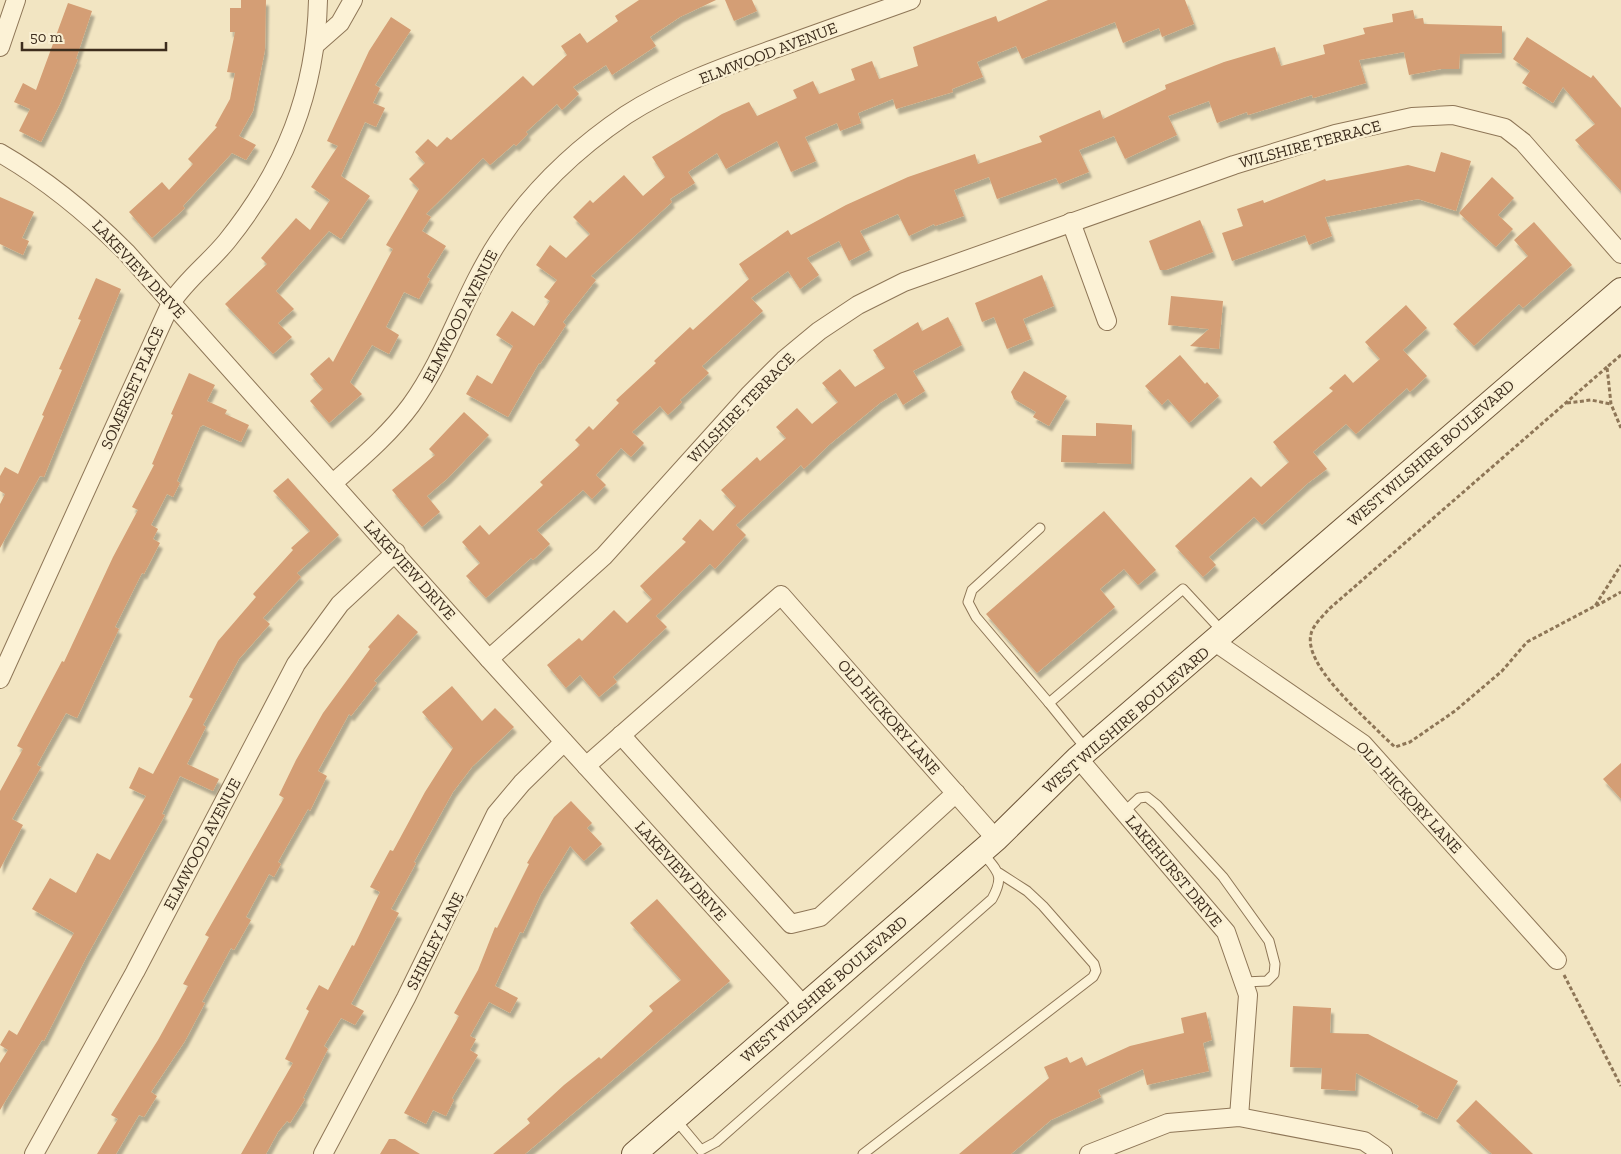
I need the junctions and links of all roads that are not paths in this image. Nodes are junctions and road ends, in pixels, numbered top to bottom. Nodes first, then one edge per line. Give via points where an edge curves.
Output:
1 (16, 0) edge
2 (318, 0) edge
3 (353, 0) edge
4 (911, 0) edge
5 (315, 45) junction
6 (0, 47) edge
7 (0, 153) edge
8 (1071, 222) junction
9 (1621, 254) edge
10 (1621, 290) edge
11 (171, 302) junction
12 (1107, 321) dead end
13 (333, 483) junction
14 (1040, 528) dead end
15 (396, 552) junction
16 (1220, 637) junction
17 (489, 659) junction
18 (0, 679) edge
19 (1049, 703) junction
20 (620, 735) junction
21 (564, 742) junction
22 (1082, 754) junction
23 (586, 766) junction
24 (956, 793) junction
25 (1124, 812) junction
26 (989, 846) junction
27 (999, 873) junction
28 (1557, 960) road end
29 (1244, 982) junction
30 (804, 1006) junction
31 (1239, 1117) junction
32 (675, 1118) junction
33 (701, 1153) edge
34 (34, 1154) edge
35 (323, 1154) edge
36 (634, 1154) edge
37 (863, 1154) edge
38 (1089, 1154) edge
39 (1383, 1154) edge

1 - 6 street
2 - 5 street, SOMERSET PLACE
3 - 5 street via 340,23
4 - 13 street, ELMWOOD AVENUE via 718,69 666,92 627,115 576,154 539,191 498,242 410,406 385,436
5 - 11 street, SOMERSET PLACE via 305,97 273,176 226,243 184,283
7 - 11 street, LAKEVIEW DRIVE via 52,186 84,212
8 - 9 street, WILSHIRE TERRACE via 1234,164 1334,134 1412,117 1452,115 1505,128 1523,142
8 - 12 street
8 - 17 street, WILSHIRE TERRACE via 904,282 858,305 819,331 750,394 604,556
10 - 16 street, WEST WILSHIRE BOULEVARD
11 - 13 street, LAKEVIEW DRIVE
11 - 18 street, SOMERSET PLACE
13 - 15 street, LAKEVIEW DRIVE
14 - 19 lane via 972,590 968,602 976,616
15 - 17 street, LAKEVIEW DRIVE
15 - 34 street, ELMWOOD AVENUE via 340,604 296,664 135,972
16 - 19 lane via 1183,589
16 - 22 street, WEST WILSHIRE BOULEVARD
16 - 28 street, OLD HICKORY LANE via 1363,744
17 - 21 street, LAKEVIEW DRIVE
19 - 22 lane
20 - 23 street
20 - 24 street via 791,924 820,917
20 - 24 street, OLD HICKORY LANE via 781,595
21 - 23 street, LAKEVIEW DRIVE
21 - 35 street, SHIRLEY LANE via 496,814 406,998
22 - 25 street, LAKEHURST DRIVE
22 - 26 street, WEST WILSHIRE BOULEVARD
23 - 30 street, LAKEVIEW DRIVE
24 - 26 street, OLD HICKORY LANE
25 - 29 street, LAKEHURST DRIVE via 1226,932
25 - 29 lane via 1139,798 1147,797 1158,805 1223,877 1269,941 1274,974 1267,981
26 - 27 lane
26 - 30 street, WEST WILSHIRE BOULEVARD
27 - 33 lane via 1000,885 992,899
27 - 37 lane via 1027,890 1043,906 1094,964 1096,971
29 - 31 street, LAKEHURST DRIVE via 1248,995
30 - 32 street, WEST WILSHIRE BOULEVARD
31 - 38 street via 1168,1123
31 - 39 street via 1364,1141
32 - 33 lane
32 - 36 street, WEST WILSHIRE BOULEVARD

